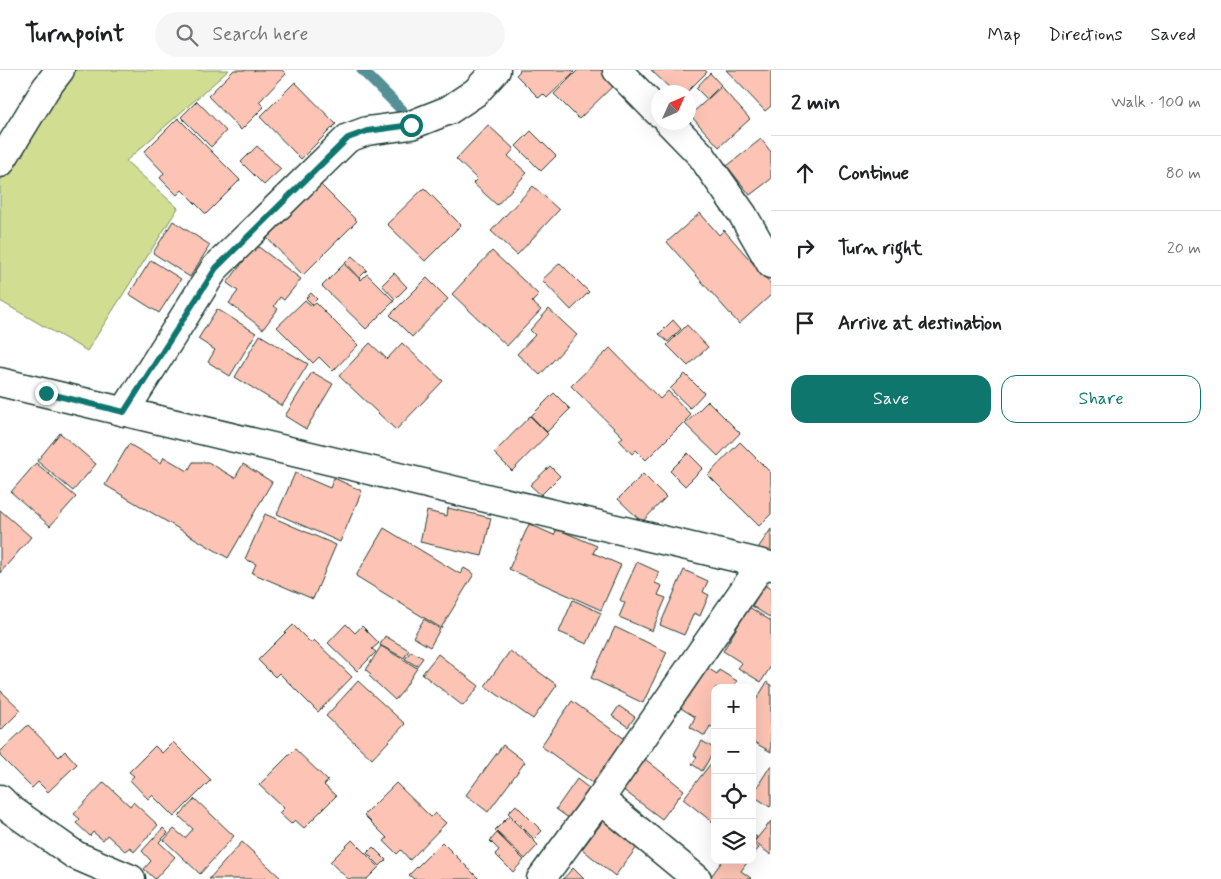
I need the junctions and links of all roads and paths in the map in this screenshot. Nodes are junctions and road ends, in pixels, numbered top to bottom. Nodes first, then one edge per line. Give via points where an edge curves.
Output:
1 (60, 70) edge
2 (496, 70) edge
3 (617, 70) edge
4 (651, 105) edge
5 (677, 130) edge
6 (0, 163) edge
7 (771, 264) edge
8 (0, 382) edge
9 (124, 412) junction
10 (767, 565) edge
11 (0, 799) edge
12 (600, 799) junction
13 (131, 879) edge
14 (541, 879) edge
15 (697, 879) edge

1 - 6 street
2 - 9 street via 476,92 449,110 411,125 367,131 348,138 216,268
3 - 4 street
5 - 7 street via 701,155 743,214
8 - 9 street
9 - 10 street
10 - 12 street
11 - 13 street via 75,855
12 - 14 street
12 - 15 street

